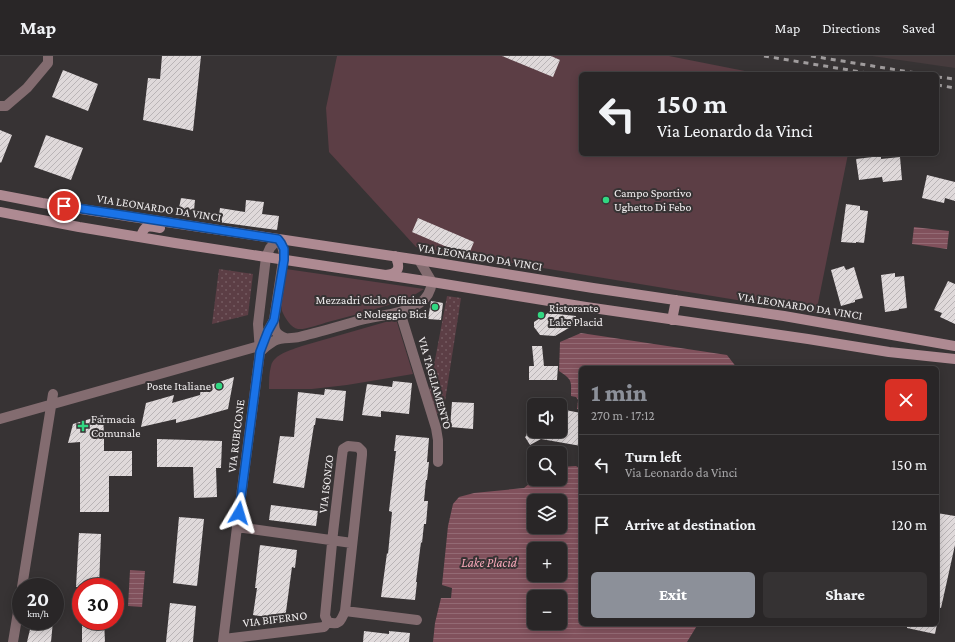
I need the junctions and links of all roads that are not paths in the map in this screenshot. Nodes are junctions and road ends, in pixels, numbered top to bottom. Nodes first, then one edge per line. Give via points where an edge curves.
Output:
1 (48, 56) edge
2 (0, 106) edge
3 (0, 195) edge
4 (0, 212) edge
5 (193, 226) junction
6 (141, 237) junction
7 (278, 239) junction
8 (395, 256) junction
9 (266, 257) junction
10 (284, 260) junction
11 (419, 260) junction
12 (386, 275) junction
13 (432, 282) junction
14 (676, 300) junction
15 (400, 312) junction
16 (274, 320) junction
17 (672, 320) junction
18 (285, 338) junction
19 (955, 346) edge
20 (259, 349) junction
21 (955, 360) edge
22 (53, 394) dead end
23 (52, 404) junction
24 (0, 419) edge
25 (438, 462) dead end
26 (237, 527) junction
27 (332, 540) junction
28 (352, 543) junction
29 (23, 578) edge
30 (345, 611) junction
31 (417, 620) dead end
32 (328, 622) junction
33 (15, 630) edge
34 (224, 640) edge
35 (13, 642) edge

1 - 2 street via 48,63 28,88 6,106
3 - 5 street, VIA LEONARDO DA VINCI
4 - 6 street
5 - 6 street via 184,231 149,226 144,229
5 - 7 street, VIA LEONARDO DA VINCI
6 - 9 street
7 - 8 street, VIA LEONARDO DA VINCI
7 - 9 street, VIA RUBICONE
7 - 10 street, VIA RUBICONE via 284,249
8 - 11 street, VIA LEONARDO DA VINCI
8 - 12 street via 397,270
9 - 10 street
9 - 20 street, VIA RUBICONE via 258,324
10 - 12 street
10 - 16 street, VIA RUBICONE
11 - 13 street
11 - 14 street, VIA LEONARDO DA VINCI
12 - 13 street
13 - 15 street via 431,290 421,302
13 - 17 street
14 - 17 street
14 - 19 street, VIA LEONARDO DA VINCI
15 - 18 street via 297,338
15 - 25 street, VIA TAGLIAMENTO via 436,428
16 - 18 street via 276,332
16 - 20 street, VIA RUBICONE
17 - 21 street
18 - 20 street
20 - 23 street
20 - 26 street, VIA RUBICONE
22 - 23 street
23 - 24 street
23 - 29 street
26 - 27 street
26 - 34 street, VIA RUBICONE
27 - 28 street
27 - 28 street, VIA ISONZO via 343,449 353,446 362,451
27 - 32 street, VIA ISONZO via 325,616
28 - 30 street, VIA ISONZO
30 - 31 street
30 - 32 street via 339,622
32 - 34 street, VIA BIFERNO via 324,626
33 - 35 street

